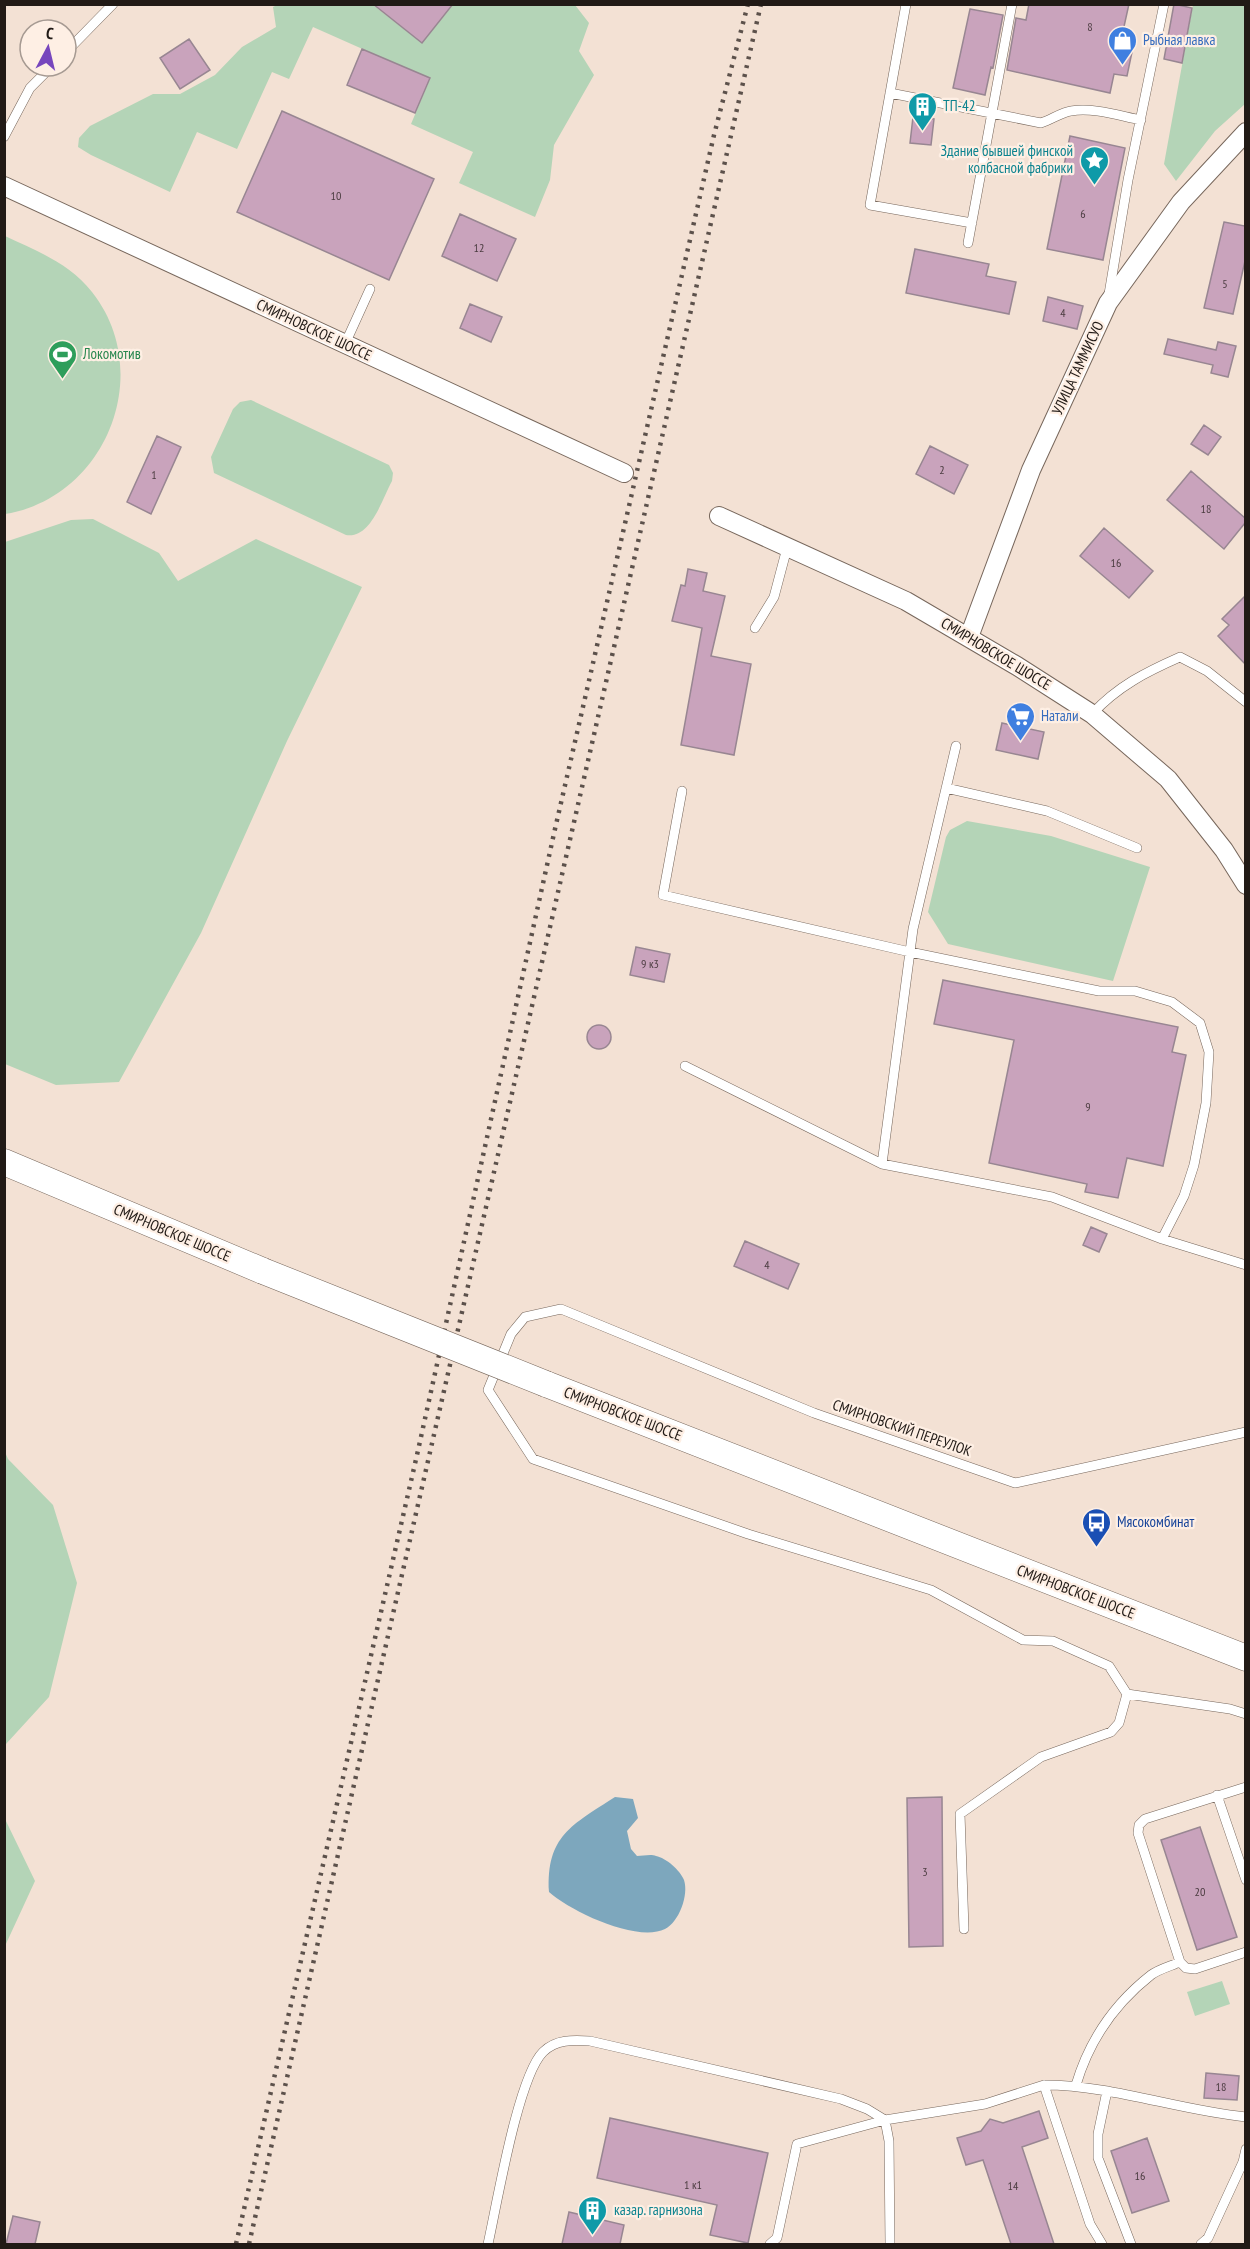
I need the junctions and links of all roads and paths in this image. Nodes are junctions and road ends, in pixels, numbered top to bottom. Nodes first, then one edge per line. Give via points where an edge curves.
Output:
1 (113, 4) edge
2 (906, 4) edge
3 (1012, 4) edge
4 (1164, 4) edge
5 (78, 40) edge
6 (40, 78) edge
7 (890, 93) junction
8 (992, 111) junction
9 (1141, 120) junction
10 (1245, 132) edge
11 (4, 137) edge
12 (4, 186) edge
13 (972, 224) junction
14 (968, 243) dead end
15 (370, 289) dead end
16 (1108, 303) junction
17 (345, 344) junction
18 (624, 473) dead end
19 (719, 516) dead end
20 (787, 548) junction
21 (756, 628) dead end
22 (969, 637) junction
23 (1245, 702) edge
24 (1092, 714) junction
25 (956, 746) dead end
26 (946, 788) junction
27 (682, 791) dead end
28 (1137, 848) dead end
29 (1245, 885) edge
30 (910, 952) junction
31 (685, 1066) dead end
32 (4, 1162) edge
33 (882, 1164) junction
34 (1162, 1239) junction
35 (1245, 1265) edge
36 (1245, 1432) edge
37 (1245, 1658) edge
38 (1127, 1694) junction
39 (1245, 1714) edge
40 (1245, 1787) edge
41 (1217, 1795) junction
42 (1245, 1880) edge
43 (964, 1929) dead end
44 (1245, 1952) edge
45 (1180, 1962) junction
46 (1044, 2085) junction
47 (1076, 2085) junction
48 (1107, 2091) junction
49 (1245, 2117) edge
50 (885, 2120) junction
51 (1245, 2149) edge
52 (1207, 2242) edge
53 (1134, 2243) edge
54 (488, 2244) edge
55 (770, 2244) edge
56 (890, 2244) edge
57 (1102, 2244) edge

1 - 5 lane
2 - 7 lane
3 - 8 lane
4 - 9 lane
6 - 11 lane via 30,88
7 - 8 lane
7 - 13 lane via 870,205
8 - 9 lane via 1041,123 1068,111 1084,109
8 - 13 lane
9 - 16 lane
10 - 16 street, УЛИЦА ТАММИСУО via 1181,202
12 - 17 street, СМИРНОВСКОЕ ШОССЕ
13 - 14 lane
15 - 17 lane
16 - 22 street, УЛИЦА ТАММИСУО via 1031,470
17 - 18 street, СМИРНОВСКОЕ ШОССЕ
19 - 20 street, СМИРНОВСКОЕ ШОССЕ
20 - 21 lane via 774,597
20 - 22 street, СМИРНОВСКОЕ ШОССЕ via 906,601
22 - 24 street, СМИРНОВСКОЕ ШОССЕ
23 - 24 lane via 1207,671 1180,657 1138,675 1110,694
24 - 29 street, СМИРНОВСКОЕ ШОССЕ via 1168,779 1212,833
25 - 26 lane
26 - 28 lane via 1047,811
26 - 30 lane
27 - 30 lane via 663,894
30 - 33 lane
30 - 34 lane via 1099,991 1134,991 1172,1002 1200,1023 1209,1052 1206,1103 1184,1196
31 - 33 lane
32 - 37 main road, СМИРНОВСКОЕ ШОССЕ, bridge via 263,1271
33 - 34 lane via 1052,1197
34 - 35 lane
36 - 38 lane, СМИРНОВСКИЙ ПЕРЕУЛОК via 1015,1483 814,1413 561,1309 525,1317 511,1334 488,1390 533,1460 748,1534 931,1590 1023,1640 1053,1641 1109,1666
38 - 39 lane
38 - 43 lane via 1119,1723 1112,1732 1041,1757 960,1814
40 - 41 lane
41 - 42 lane
41 - 45 lane via 1145,1819 1139,1825 1138,1833
44 - 45 lane via 1195,1969
45 - 47 lane via 1152,1974 1103,2024 1085,2054
46 - 47 lane
46 - 50 lane via 985,2104
46 - 57 lane via 1090,2224
47 - 48 lane
48 - 49 lane via 1200,2113
48 - 53 lane via 1098,2134 1098,2158 1113,2203
50 - 54 lane via 867,2109 829,2096 590,2041 556,2043 543,2052 526,2082
50 - 55 lane via 797,2144 777,2238
50 - 56 lane via 889,2141
51 - 52 lane via 1243,2162

